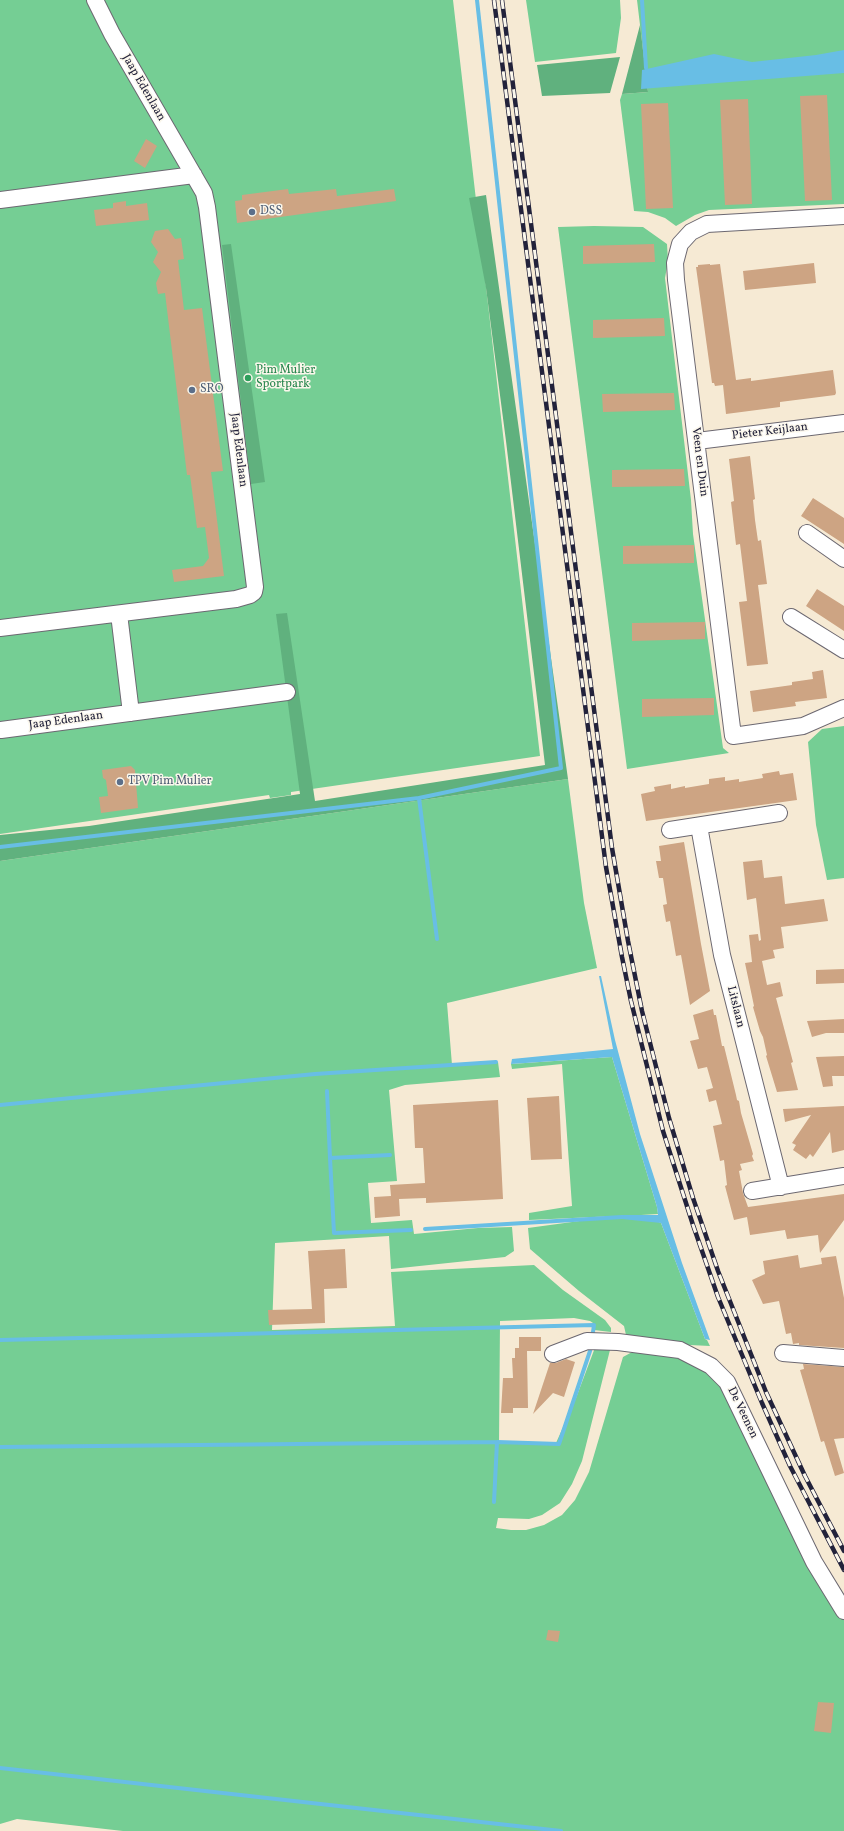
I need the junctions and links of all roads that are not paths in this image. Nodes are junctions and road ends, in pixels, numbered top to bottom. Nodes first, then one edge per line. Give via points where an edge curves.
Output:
1 (95, 0) edge
2 (194, 175) junction
3 (0, 200) edge
4 (844, 216) edge
5 (844, 423) edge
6 (697, 441) junction
7 (807, 533) dead end
8 (844, 559) edge
9 (119, 614) junction
10 (791, 617) dead end
11 (0, 628) edge
12 (844, 650) edge
13 (287, 692) dead end
14 (844, 708) edge
15 (131, 713) junction
16 (1, 730) dead end
17 (779, 813) dead end
18 (699, 826) junction
19 (670, 830) dead end
20 (844, 1176) edge
21 (781, 1187) junction
22 (752, 1191) dead end
23 (783, 1353) dead end
24 (553, 1354) dead end
25 (844, 1358) edge
26 (844, 1610) edge

1 - 2 street, Jaap Edenlaan
2 - 3 street
2 - 9 street, Jaap Edenlaan via 204,193 207,207 255,587 250,595 236,599
4 - 6 street, Veen en Duin via 707,224 691,232 680,244 676,280
5 - 6 street, Pieter Keijlaan
6 - 14 street, Veen en Duin via 732,736 804,726
7 - 8 street
9 - 11 street, Jaap Edenlaan
9 - 15 street
10 - 12 street
13 - 15 street, Jaap Edenlaan
15 - 16 street, Jaap Edenlaan
17 - 18 street
18 - 19 street
18 - 21 street, Litslaan via 722,955
20 - 21 street
21 - 22 street
23 - 25 street
24 - 26 street, De Veenen via 587,1341 618,1342 680,1350 711,1366 727,1382 814,1562

